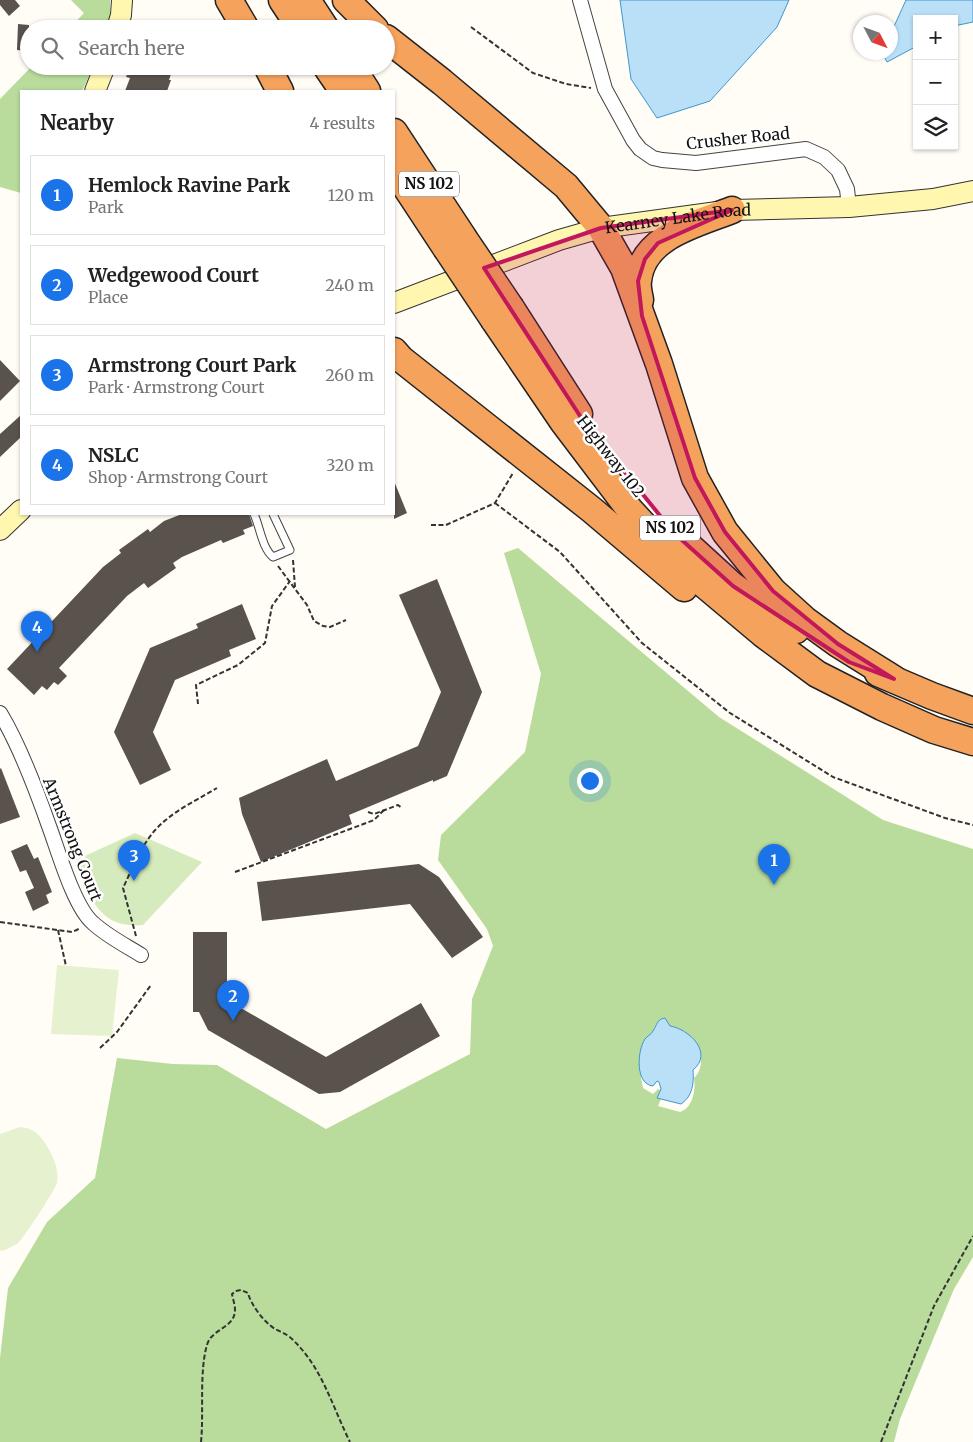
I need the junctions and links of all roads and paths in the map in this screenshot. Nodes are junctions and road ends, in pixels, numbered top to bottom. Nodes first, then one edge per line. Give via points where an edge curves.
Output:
1 (122, 0) edge
2 (229, 0) edge
3 (282, 0) edge
4 (307, 0) edge
5 (346, 0) edge
6 (580, 0) edge
7 (120, 20) edge
8 (241, 20) edge
9 (295, 20) edge
10 (320, 20) edge
11 (366, 20) edge
12 (471, 27) dead end
13 (395, 45) edge
14 (101, 75) edge
15 (272, 75) edge
16 (332, 75) edge
17 (356, 75) edge
18 (605, 89) junction
19 (95, 90) edge
20 (279, 90) edge
21 (342, 90) edge
22 (366, 90) edge
23 (395, 134) edge
24 (395, 170) edge
25 (973, 191) edge
26 (849, 207) junction
27 (732, 210) junction
28 (602, 228) junction
29 (455, 243) junction
30 (395, 303) edge
31 (503, 314) junction
32 (642, 316) junction
33 (396, 356) edge
34 (525, 457) junction
35 (495, 503) junction
36 (20, 511) edge
37 (254, 515) edge
38 (273, 515) edge
39 (431, 525) dead end
40 (0, 530) edge
41 (290, 550) junction
42 (274, 557) junction
43 (290, 581) junction
44 (295, 587) junction
45 (346, 620) dead end
46 (817, 674) junction
47 (894, 679) junction
48 (198, 704) dead end
49 (973, 711) edge
50 (0, 713) edge
51 (973, 742) edge
52 (217, 788) dead end
53 (402, 808) dead end
54 (384, 810) junction
55 (368, 812) dead end
56 (973, 825) edge
57 (235, 872) dead end
58 (0, 922) edge
59 (93, 923) junction
60 (58, 930) junction
61 (141, 955) joint
62 (66, 966) dead end
63 (151, 985) dead end
64 (100, 1048) dead end
65 (973, 1236) edge
66 (201, 1442) edge
67 (350, 1442) edge
68 (882, 1442) edge

1 - 7 main road
2 - 8 highway
3 - 9 highway
4 - 10 highway
5 - 11 highway
6 - 18 street, Crusher Road
12 - 18 path via 533,73 566,84
13 - 28 highway via 566,186
14 - 19 main road
15 - 20 highway
16 - 21 highway
17 - 22 highway
18 - 26 street, Crusher Road via 633,140 653,158 696,163 806,149 824,157 838,170 847,189
23 - 29 highway, Highway 102 / NS 102
24 - 29 highway, Highway 102 / NS 102
25 - 26 main road, Kearney Lake Road via 933,199
26 - 27 main road, Kearney Lake Road
27 - 28 main road, Kearney Lake Road
27 - 32 highway via 673,233 658,243 645,259 638,280
28 - 30 main road, Kearney Lake Road via 558,240
28 - 32 highway via 624,268
29 - 31 highway, Highway 102 / NS 102, bridge
31 - 46 highway, Highway 102 / NS 102 via 564,423 630,510 701,582
31 - 47 highway, Highway 102 / NS 102 via 626,478 674,533 733,586 790,626 849,662
32 - 47 highway via 695,478 725,532 773,591 805,620
33 - 34 highway
34 - 35 path
34 - 46 highway via 717,614
35 - 39 path via 446,525
35 - 56 path via 560,552 642,644 730,714 833,777
36 - 40 main road
37 - 42 lane via 268,552
38 - 41 lane
41 - 42 lane
41 - 44 path
42 - 43 path via 278,568
43 - 44 path
43 - 48 path via 272,606 265,642 238,665 196,685
44 - 45 path via 314,621 330,626
46 - 51 highway, Highway 102 / NS 102 via 934,730
47 - 49 highway, Highway 102 / NS 102
50 - 59 street, Armstrong Court via 44,813 70,885 84,913
52 - 61 path via 177,811 157,828 139,854 123,888
53 - 54 path via 398,805
54 - 55 path via 374,814
54 - 57 path via 374,820
58 - 60 path
59 - 60 path via 72,932
59 - 61 street, Armstrong Court
60 - 62 path
63 - 64 path via 117,1032
65 - 68 path via 934,1306
66 - 67 path via 207,1342 234,1317 232,1294 241,1290 248,1293 256,1310 274,1328 291,1338 315,1366

